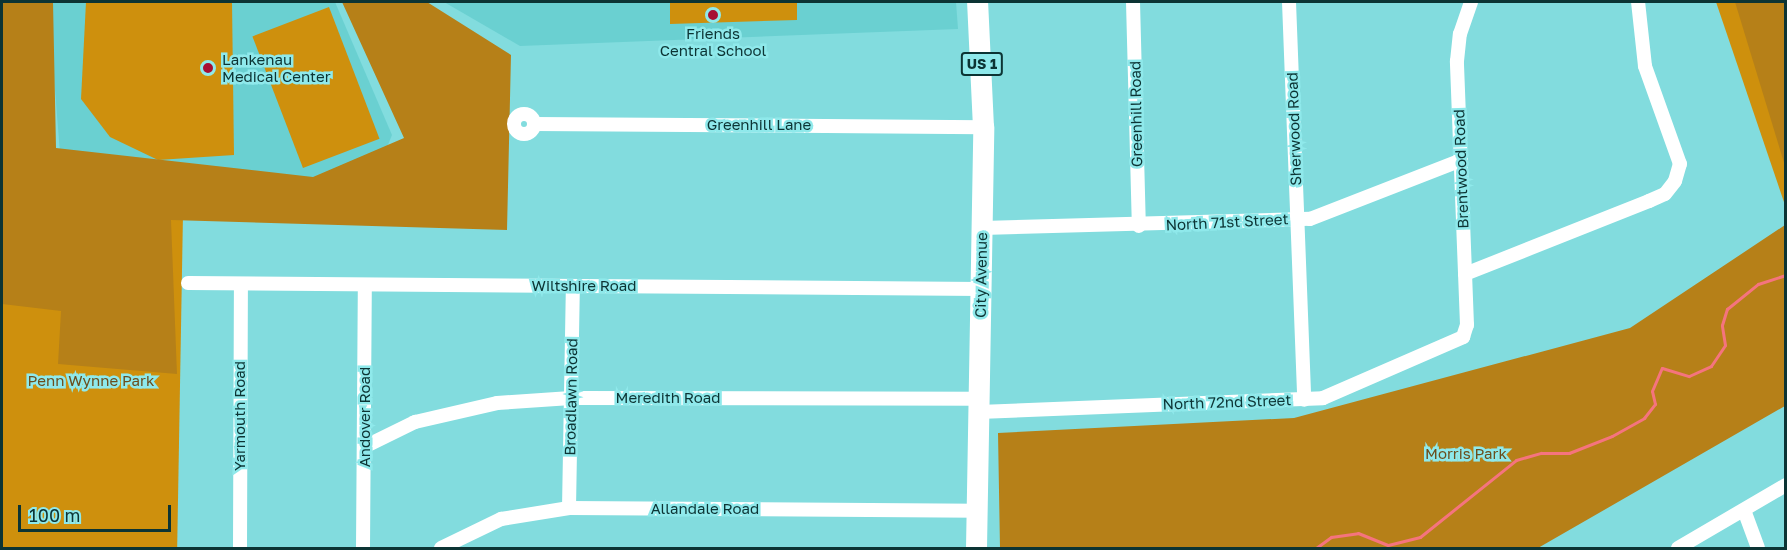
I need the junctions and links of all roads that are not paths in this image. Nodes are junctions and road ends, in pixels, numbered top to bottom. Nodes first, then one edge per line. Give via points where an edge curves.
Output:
1 (977, 2) edge
2 (1133, 2) edge
3 (1289, 2) edge
4 (1471, 2) edge
5 (1638, 2) edge
6 (534, 124) dead end
7 (983, 127) junction
8 (1461, 160) junction
9 (1298, 218) junction
10 (1139, 226) junction
11 (982, 228) junction
12 (1465, 274) junction
13 (188, 283) dead end
14 (241, 284) junction
15 (364, 285) junction
16 (573, 286) junction
17 (981, 289) junction
18 (1463, 337) joint
19 (570, 398) junction
20 (1304, 400) junction
21 (979, 406) junction
22 (366, 446) junction
23 (1785, 485) edge
24 (569, 508) junction
25 (1744, 510) junction
26 (977, 511) junction
27 (240, 549) edge
28 (363, 549) edge
29 (441, 549) edge
30 (976, 549) edge
31 (1678, 549) edge
32 (1758, 549) edge

1 - 7 highway, City Avenue / US 1
2 - 10 street, Greenhill Road
3 - 9 street, Sherwood Road
4 - 8 street, Brentwood Road via 1460,34 1457,61
5 - 12 street via 1645,66 1678,157 1675,181 1665,194
6 - 7 street, Greenhill Lane
7 - 11 highway, City Avenue / US 1
8 - 9 street, North 71st Street via 1310,219
8 - 12 street, Brentwood Road
9 - 10 street, North 71st Street
9 - 20 street, Sherwood Road
10 - 11 street, North 71st Street
11 - 17 highway, City Avenue / US 1
12 - 18 street, Brentwood Road via 1467,325
13 - 14 street, Wiltshire Road
14 - 15 street, Wiltshire Road
14 - 27 street, Yarmouth Road
15 - 16 street, Wiltshire Road
15 - 22 street, Andover Road
16 - 17 street, Wiltshire Road
16 - 19 street, Broadlawn Road
17 - 21 highway, City Avenue / US 1
18 - 20 street, North 72nd Street via 1323,398
19 - 21 street, Meredith Road
19 - 22 street, Meredith Road via 461,409 414,422
19 - 24 street, Broadlawn Road
20 - 21 street, North 72nd Street
21 - 26 highway, City Avenue / US 1
22 - 28 street, Andover Road
23 - 25 street
24 - 26 street, Allandale Road
24 - 29 street, Allandale Road via 501,519
25 - 31 street
25 - 32 street
26 - 30 highway, City Avenue / US 1

